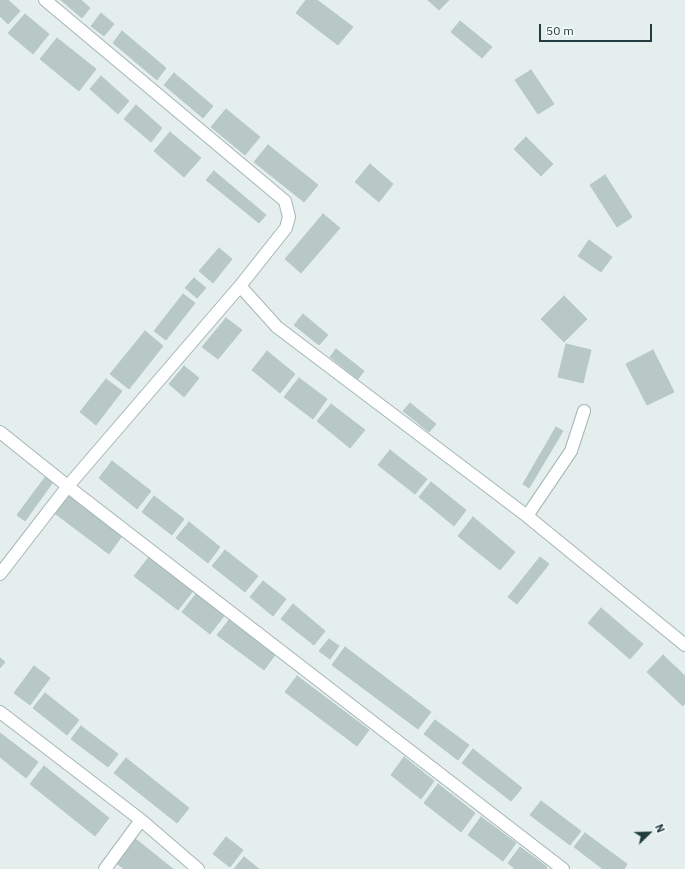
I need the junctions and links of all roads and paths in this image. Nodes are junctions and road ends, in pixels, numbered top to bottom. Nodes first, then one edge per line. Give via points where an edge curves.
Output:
1 (45, 0) edge
2 (240, 286) junction
3 (584, 411) dead end
4 (0, 432) edge
5 (68, 486) junction
6 (527, 516) junction
7 (0, 574) edge
8 (685, 645) edge
9 (0, 712) edge
10 (141, 820) junction
11 (105, 869) edge
12 (198, 869) edge
13 (563, 869) edge

1 - 2 street via 284,201 289,217 286,228
2 - 5 street
2 - 6 street via 277,327
3 - 6 street via 571,450
4 - 5 street
5 - 7 street
5 - 13 street
6 - 8 street
9 - 10 street
10 - 11 street
10 - 12 street

